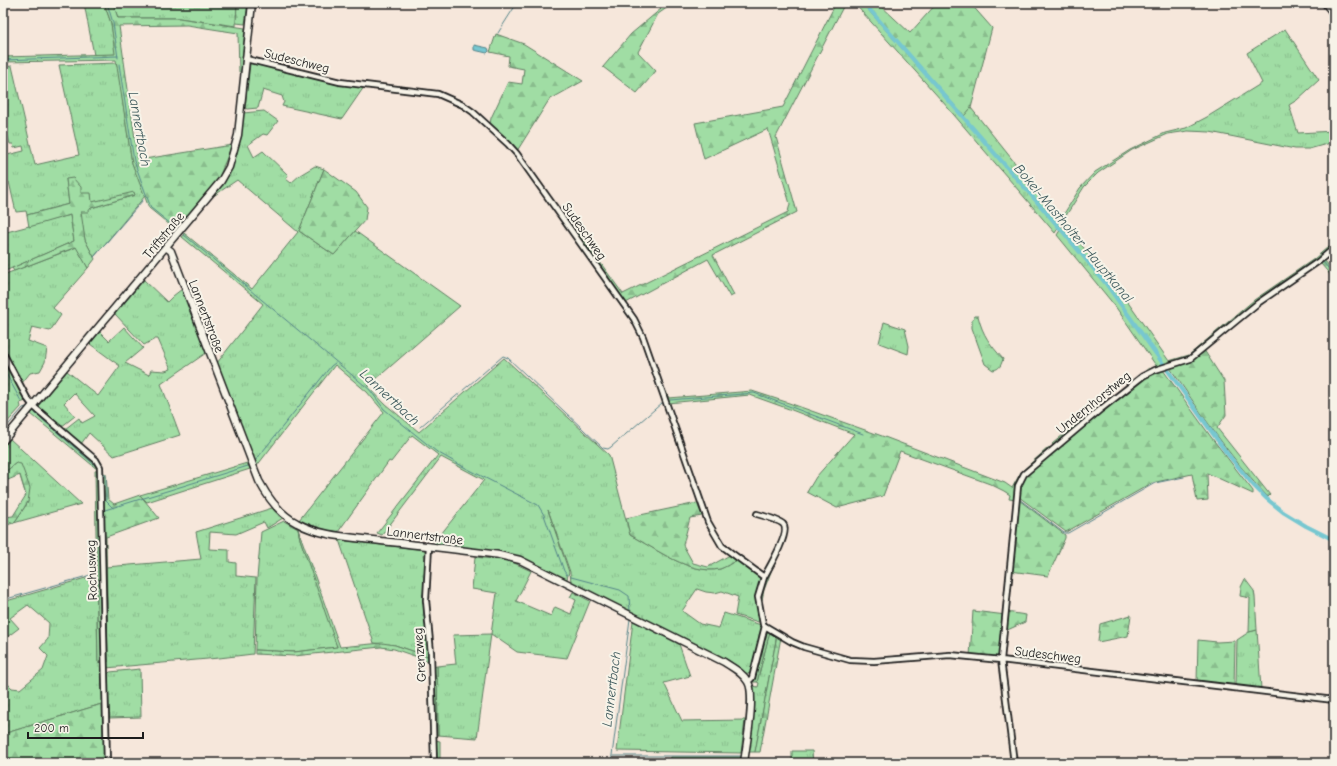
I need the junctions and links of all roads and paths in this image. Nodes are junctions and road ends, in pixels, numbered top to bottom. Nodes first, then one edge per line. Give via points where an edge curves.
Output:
1 (252, 3) edge
2 (1325, 3) edge
3 (1334, 14) edge
4 (246, 59) junction
5 (167, 248) junction
6 (1334, 248) edge
7 (3, 353) edge
8 (33, 406) junction
9 (3, 441) edge
10 (757, 514) dead end
11 (429, 546) junction
12 (764, 577) junction
13 (765, 626) junction
14 (1001, 660) junction
15 (748, 682) junction
16 (1334, 700) edge
17 (108, 763) edge
18 (434, 763) edge
19 (744, 763) edge
20 (1014, 763) edge

1 - 4 street, Triftstraße
2 - 3 street
4 - 5 street, Triftstraße via 238,135 228,167 212,193
4 - 12 street, Sudeschweg via 340,82 438,94 474,112 508,144 634,319 643,337 708,522 717,540
5 - 8 street, Triftstraße
5 - 11 street, Lannertstraße via 171,251 259,481 275,506 287,517 320,532
6 - 14 street, Undernhorstweg via 1258,303 1190,359 1143,376 1024,474 1018,486
7 - 8 street, Rochusweg
8 - 9 street, Triftstraße
8 - 17 street, Rochusweg via 96,460 100,467
10 - 12 street via 783,523 786,527 778,551
11 - 15 street, Lannertstraße via 520,560 724,662 738,671
11 - 18 street, Grenzweg via 426,600 432,658
12 - 13 street via 758,597
13 - 14 street, Sudeschweg via 804,647 850,660 950,656
13 - 15 street via 752,678
14 - 16 street, Sudeschweg
14 - 20 street, Undernhorstweg
15 - 19 street via 751,704

